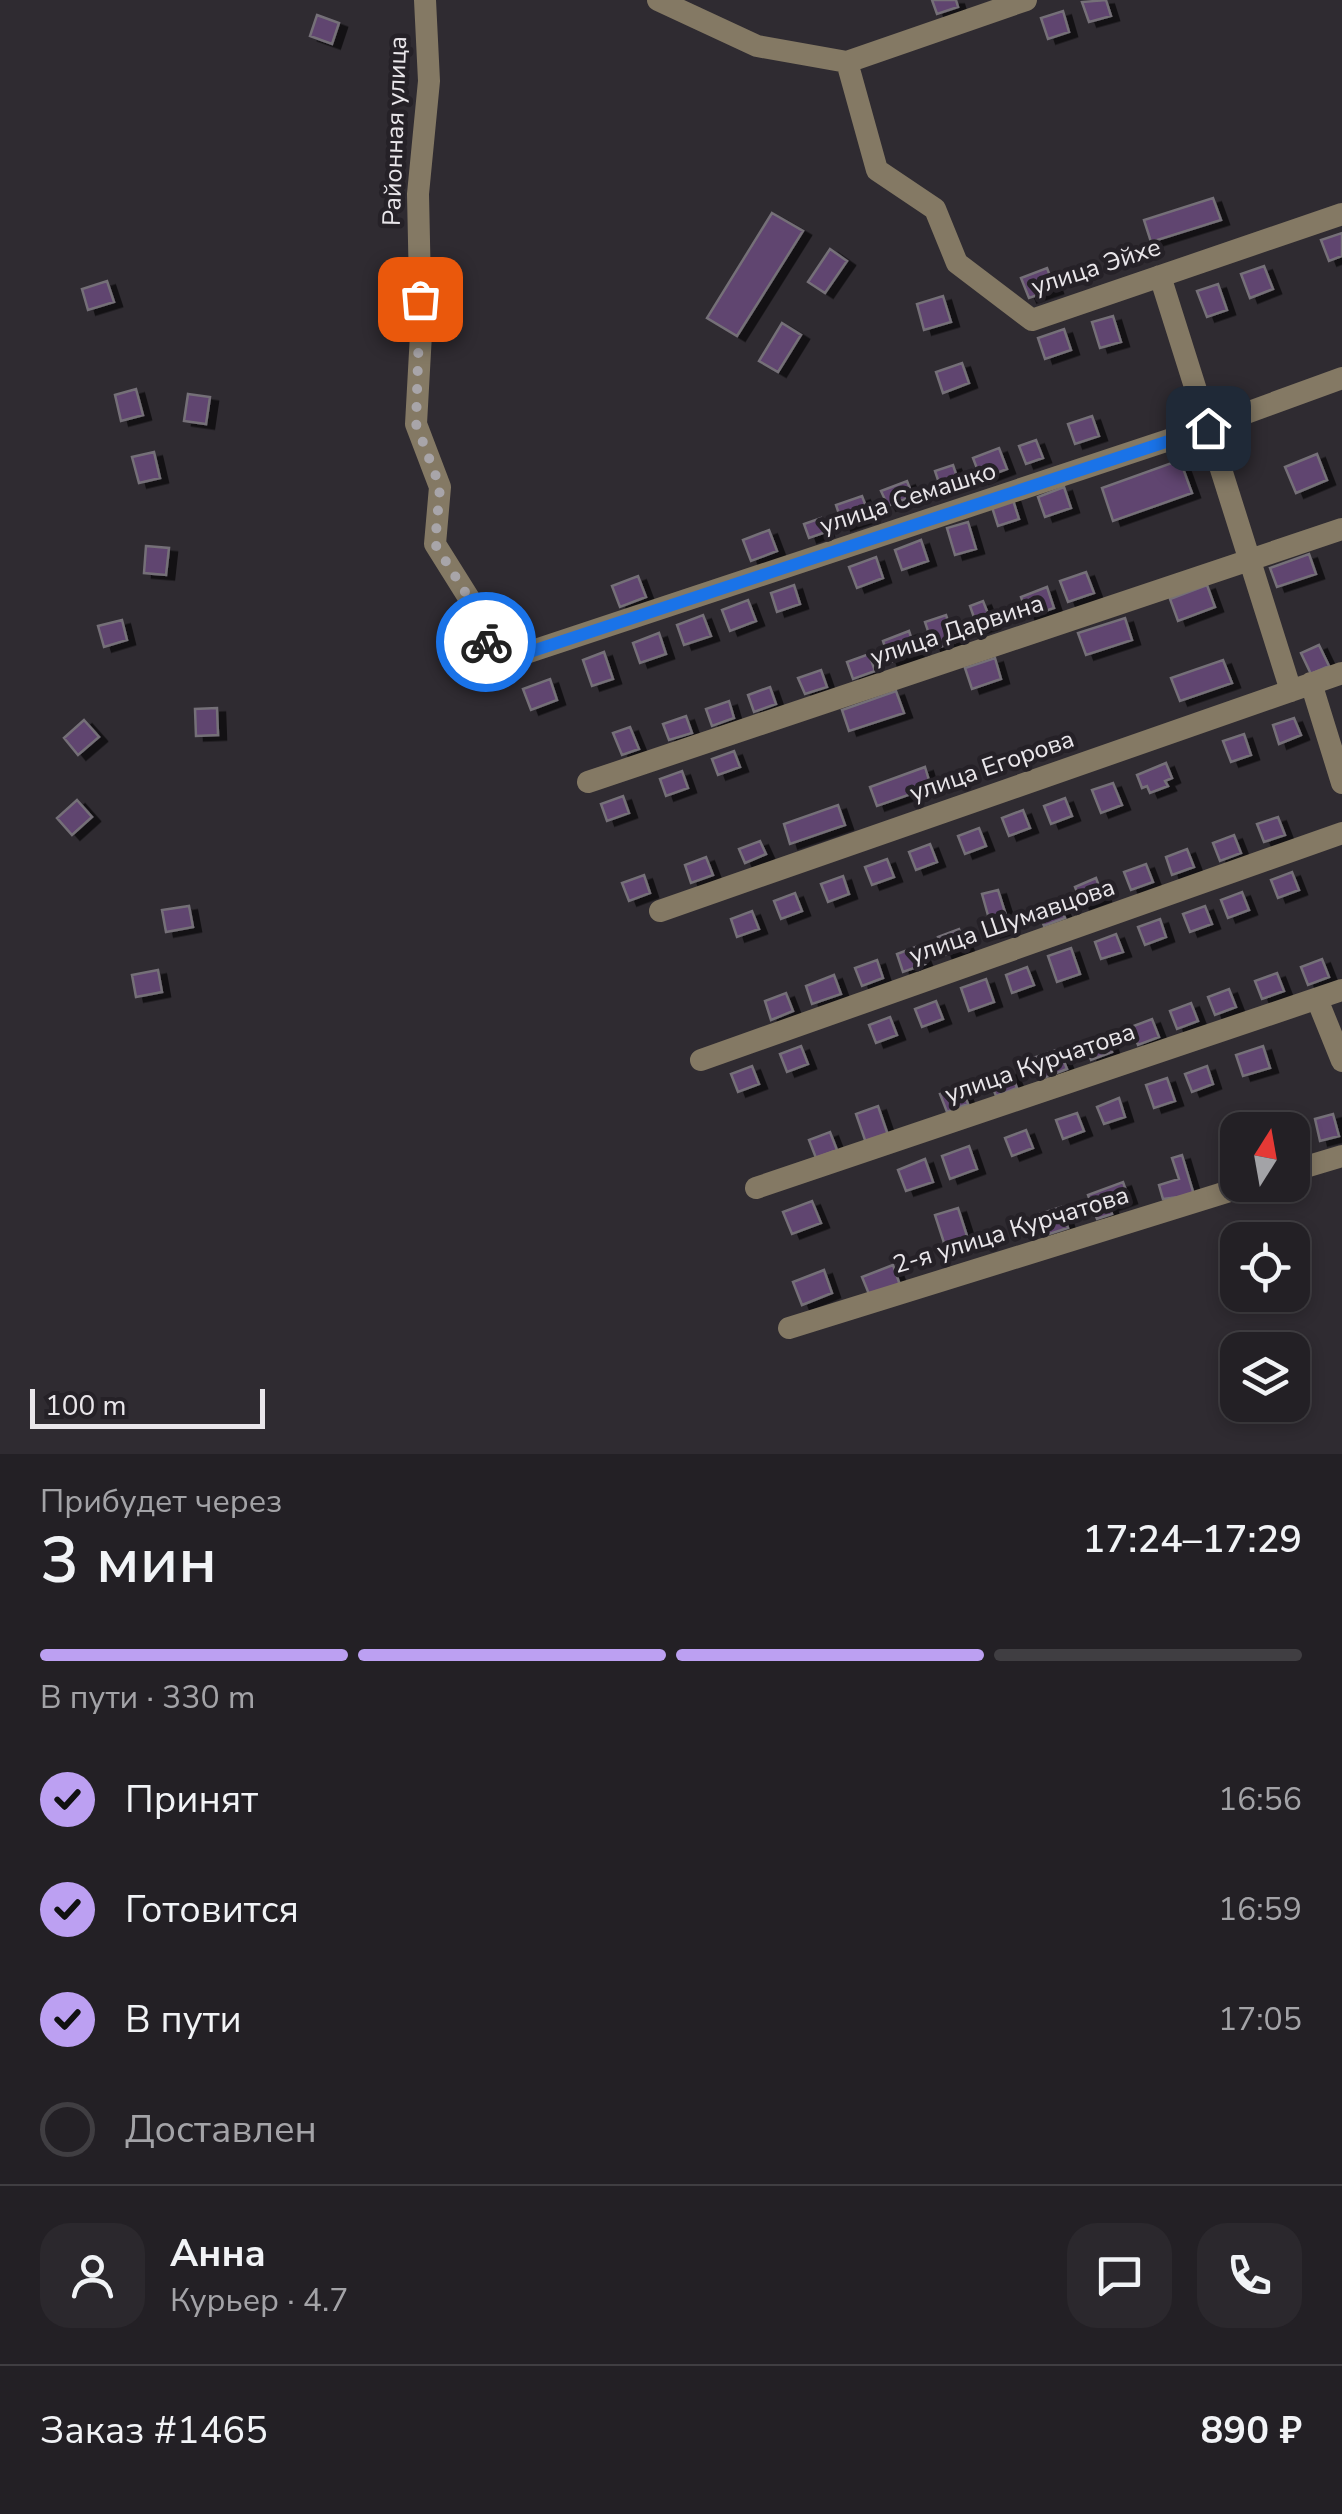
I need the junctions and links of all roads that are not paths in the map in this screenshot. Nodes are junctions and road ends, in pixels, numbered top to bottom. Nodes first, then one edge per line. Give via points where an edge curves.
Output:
1 (425, 0) edge
2 (658, 0) edge
3 (1026, 0) edge
4 (847, 62) junction
5 (1342, 214) edge
6 (1160, 276) junction
7 (1342, 378) edge
8 (1208, 428) junction
9 (1342, 529) edge
10 (1250, 561) junction
11 (490, 665) joint
12 (1342, 673) edge
13 (1302, 687) junction
14 (588, 782) dead end
15 (1342, 784) edge
16 (1342, 833) edge
17 (660, 912) dead end
18 (1342, 990) edge
19 (1318, 999) junction
20 (701, 1060) dead end
21 (1342, 1061) edge
22 (1342, 1156) edge
23 (1310, 1166) edge
24 (756, 1188) dead end
25 (1220, 1194) edge
26 (789, 1328) dead end

1 - 11 street, Районная улица via 416,424 440,487 435,544 482,619
2 - 4 street via 757,46
3 - 4 street
4 - 6 street, улица Эйхе via 877,170 935,208 957,263 1032,320
5 - 6 street, улица Эйхе
6 - 8 street
7 - 8 street, улица Семашко
8 - 10 street
8 - 11 street, улица Семашко
9 - 10 street, улица Дарвина
10 - 13 street
10 - 14 street, улица Дарвина
12 - 13 street, улица Егорова
13 - 15 street
13 - 17 street, улица Егорова
16 - 20 street, улица Шумавцова
18 - 19 street, улица Курчатова
19 - 21 street
19 - 24 street, улица Курчатова
22 - 23 street
25 - 26 street, 2-я улица Курчатова

